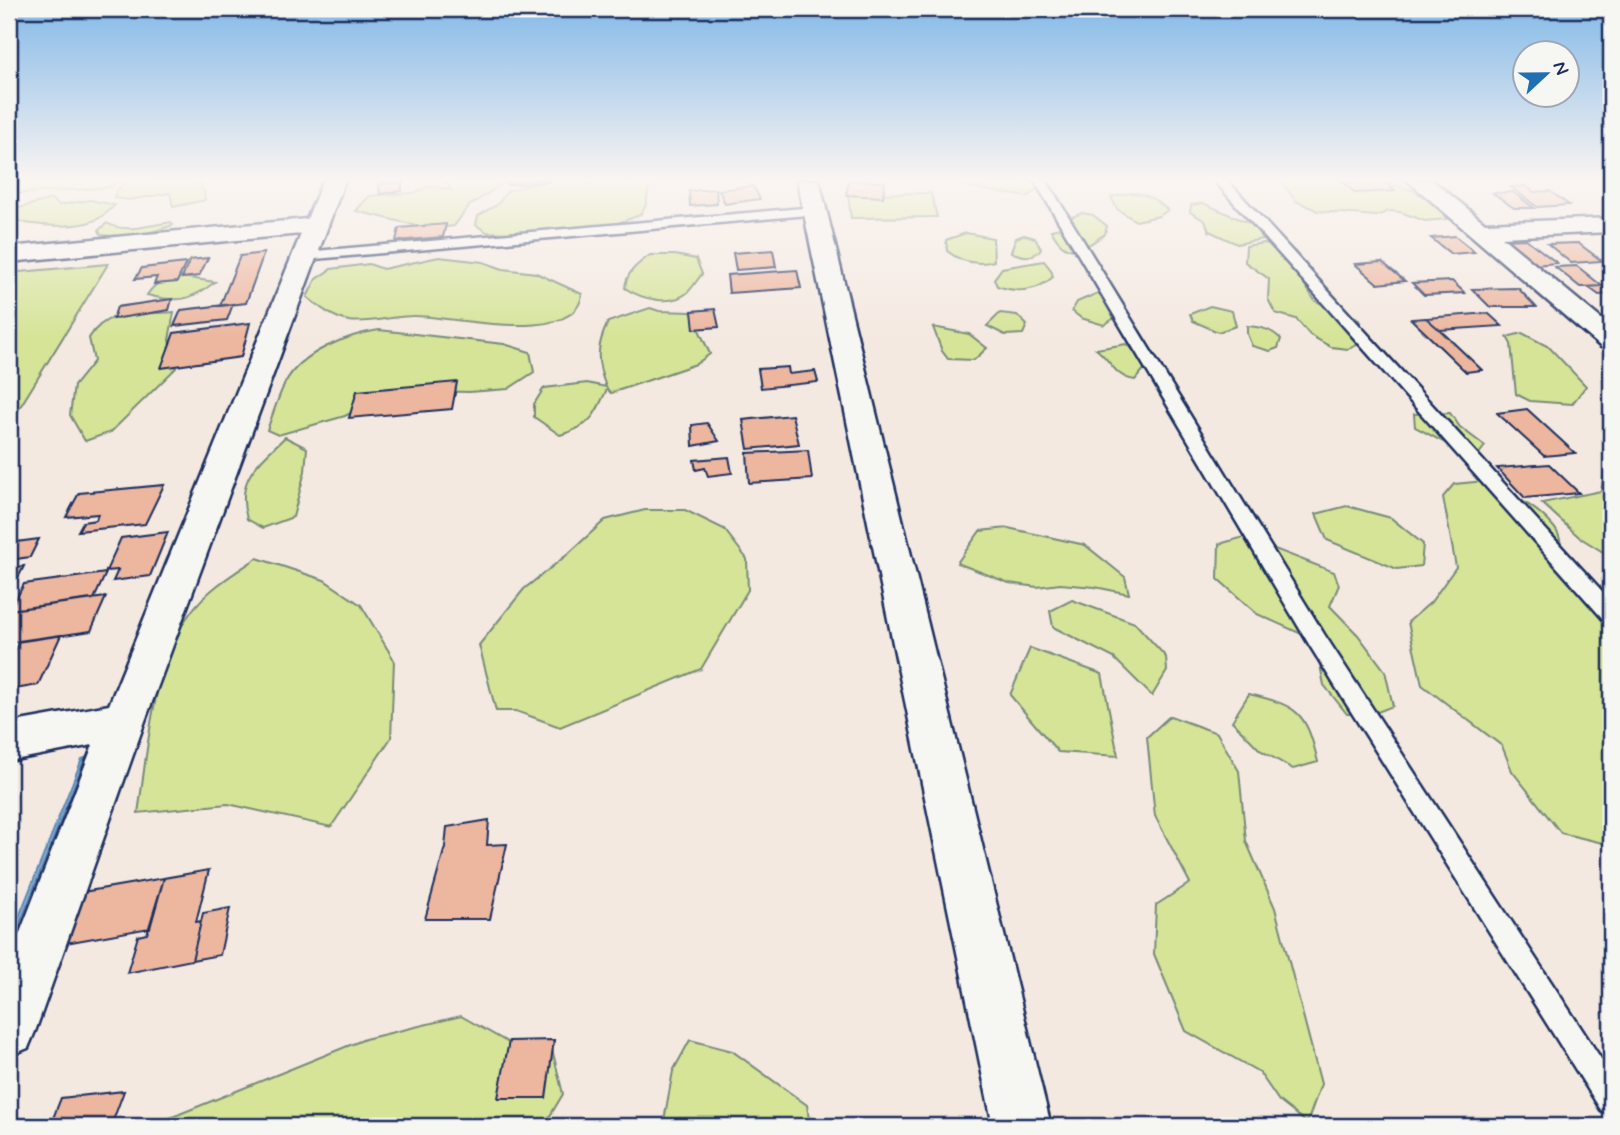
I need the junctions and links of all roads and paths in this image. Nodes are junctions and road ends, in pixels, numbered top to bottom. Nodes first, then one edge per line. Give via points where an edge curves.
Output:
1 (240, 233) edge
2 (313, 233) edge
3 (499, 233) edge
4 (819, 233) edge
5 (1072, 233) edge
6 (1268, 233) edge
7 (1481, 233) edge
8 (9, 254) edge
9 (304, 256) junction
10 (1611, 341) edge
11 (1611, 614) edge
12 (124, 721) junction
13 (9, 741) edge
14 (9, 1029) edge
15 (1611, 1100) edge
16 (1022, 1126) edge

1 - 8 street
2 - 9 street
3 - 9 lane
4 - 16 street
5 - 15 lane via 1317,640
6 - 11 lane
7 - 10 street
9 - 12 street
12 - 13 street
12 - 14 street

